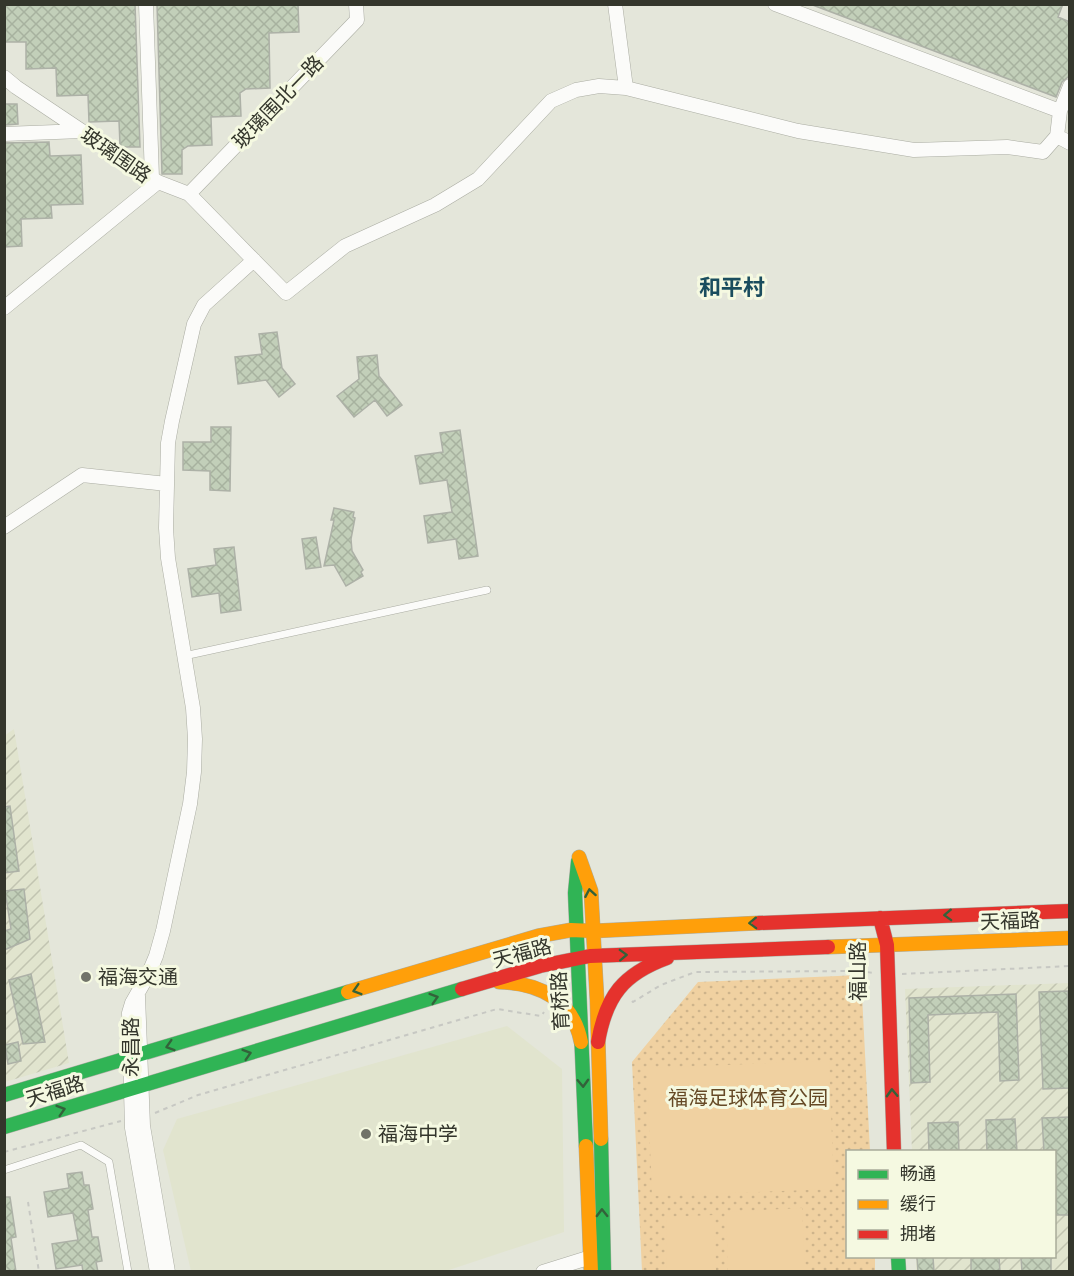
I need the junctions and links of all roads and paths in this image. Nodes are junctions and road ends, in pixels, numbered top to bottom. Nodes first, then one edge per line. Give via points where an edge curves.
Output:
1 (146, 4) edge
2 (356, 4) edge
3 (615, 4) edge
4 (775, 4) edge
5 (4, 77) edge
6 (1070, 86) edge
7 (626, 88) junction
8 (1060, 111) junction
9 (82, 131) junction
10 (4, 134) edge
11 (1063, 139) edge
12 (155, 180) junction
13 (189, 194) junction
14 (254, 260) junction
15 (4, 308) edge
16 (167, 484) junction
17 (4, 527) edge
18 (487, 590) dead end
19 (184, 656) junction
20 (1070, 911) edge
21 (880, 918) junction
22 (576, 931) junction
23 (593, 931) junction
24 (1070, 938) edge
25 (881, 946) junction
26 (690, 952) junction
27 (594, 956) junction
28 (578, 959) junction
29 (1070, 966) edge
30 (882, 974) junction
31 (483, 983) junction
32 (627, 997) dead end
33 (548, 1007) dead end
34 (581, 1042) junction
35 (598, 1042) junction
36 (135, 1056) junction
37 (136, 1088) junction
38 (4, 1095) edge
39 (137, 1119) junction
40 (4, 1127) edge
41 (882, 1150) edge
42 (894, 1150) edge
43 (4, 1152) edge
44 (4, 1170) edge
45 (28, 1202) dead end
46 (591, 1264) edge
47 (39, 1272) edge
48 (128, 1272) edge
49 (157, 1272) edge
50 (168, 1272) edge
51 (543, 1272) edge
52 (604, 1272) edge

1 - 12 street
2 - 13 street, 玻璃围北一路 via 357,20
3 - 7 street
4 - 8 street
5 - 9 street, 玻璃围路
6 - 8 street
7 - 11 street via 798,131 914,150 1007,147 1043,152
7 - 14 street via 599,86 576,90 551,101 478,179 345,246 286,293
8 - 11 street
9 - 10 street
9 - 12 street, 玻璃围路
12 - 13 street
12 - 15 street, 玻璃围路
13 - 14 street
14 - 16 street via 204,305 194,324 168,443
16 - 17 street via 82,475
16 - 19 street via 168,558
18 - 19 lane
19 - 36 street, 永昌路 via 193,708 194,772 163,930 138,994
20 -> 21 main road, 天福路
21 -> 23 main road, 天福路
21 - 25 main road, 福山路
22 - 23 main road, 天福路
23 -> 22 main road, 育桥路 via 591,891 579,857
22 - 28 main road, 育桥路
22 -> 36 main road, 天福路 via 538,936
23 - 27 main road, 育桥路
24 - 25 main road, 天福路
25 - 26 main road, 天福路
25 - 30 main road, 福山路
27 -> 26 main road, 天福路
26 - 35 main road via 652,963 633,975 607,1007
27 - 28 main road, 天福路
27 - 35 main road, 育桥路
28 - 31 main road, 天福路
28 - 34 main road, 育桥路
29 - 30 path
30 - 32 path via 695,972 661,985 633,1002
30 - 41 main road, 福山路
42 -> 30 main road, 福山路
31 - 34 main road via 523,985 555,998 576,1023
37 -> 31 main road, 天福路
33 - 39 path via 541,1016 497,1009 198,1095
34 -> 46 main road, 育桥路
52 -> 35 main road, 育桥路
36 - 37 street, 永昌路
36 - 38 main road, 天福路
37 - 39 street, 永昌路
40 -> 37 main road, 天福路
39 - 43 path via 112,1122
39 - 49 street, 永昌路 via 132,1128
39 - 50 street, 永昌路
44 - 48 lane via 81,1145 110,1162
45 - 47 path
46 - 51 street

